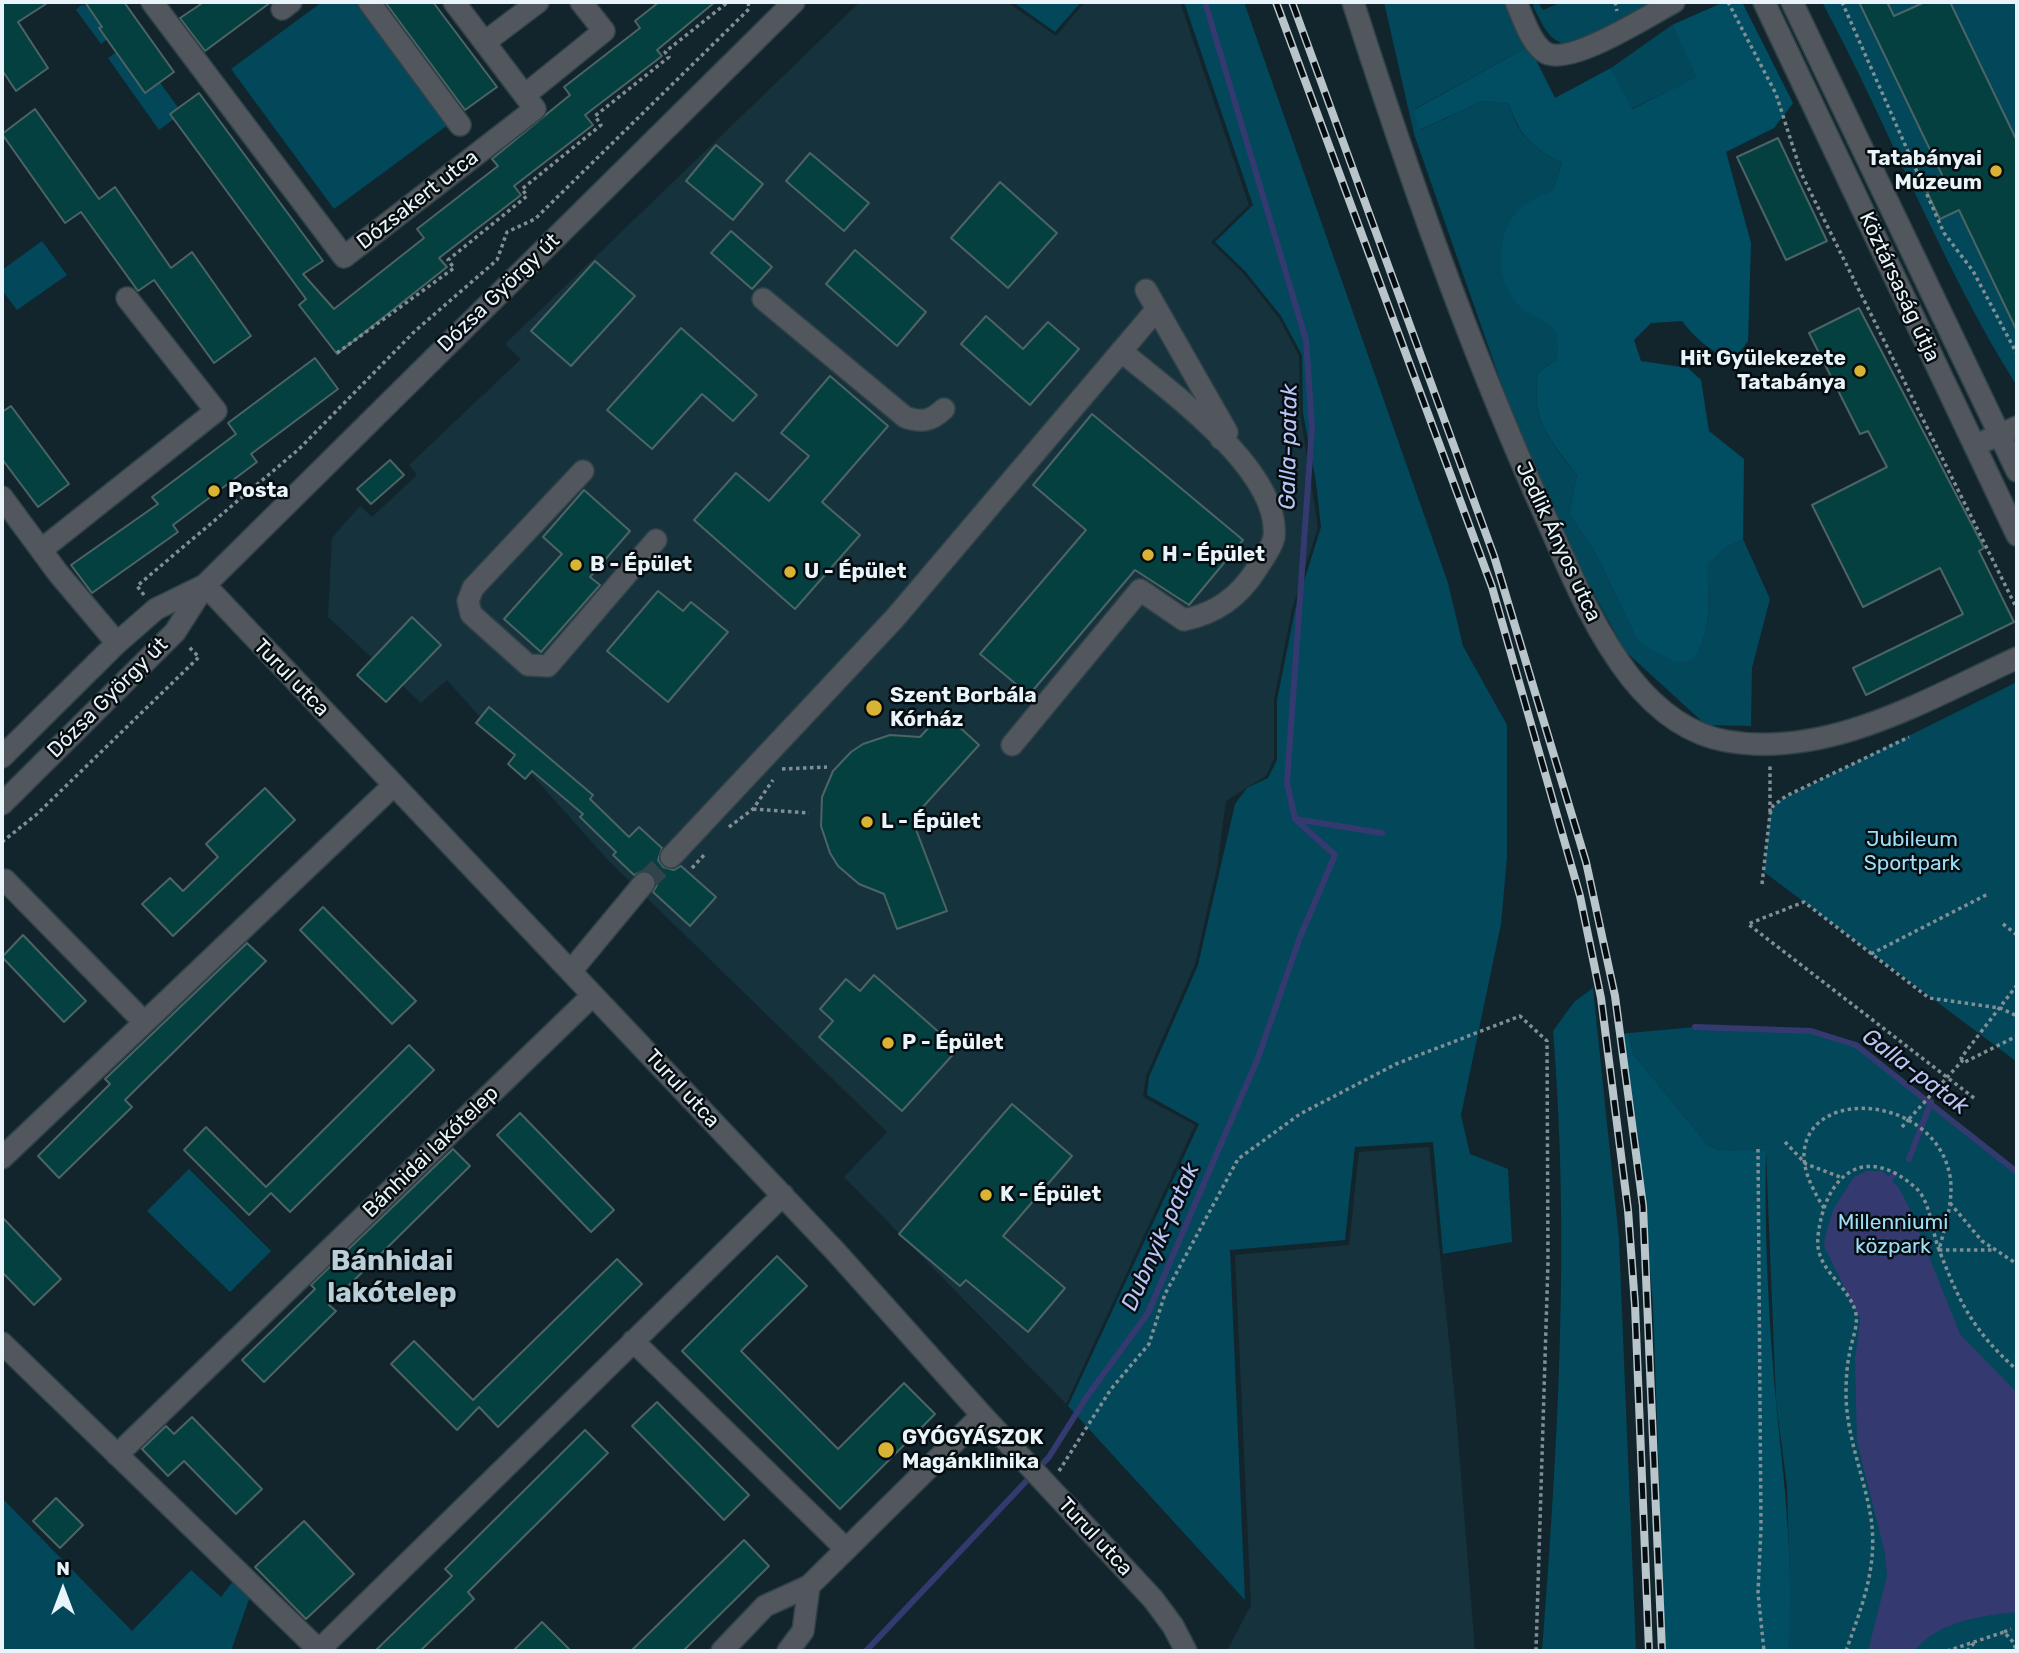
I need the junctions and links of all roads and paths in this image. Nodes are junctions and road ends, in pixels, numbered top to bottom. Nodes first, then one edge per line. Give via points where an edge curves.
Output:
1 (369, 2) edge
2 (454, 2) edge
3 (538, 2) edge
4 (581, 2) edge
5 (728, 2) edge
6 (748, 2) edge
7 (1353, 2) edge
8 (1516, 2) edge
9 (1615, 2) edge
10 (1674, 2) edge
11 (1728, 2) edge
12 (1764, 2) edge
13 (1792, 2) edge
14 (1842, 2) edge
15 (155, 3) edge
16 (791, 3) edge
17 (1617, 10) dead end
18 (485, 42) junction
19 (525, 95) junction
20 (460, 125) dead end
21 (1146, 290) dead end
22 (127, 298) dead end
23 (763, 299) dead end
24 (1157, 309) junction
25 (1121, 351) junction
26 (337, 354) dead end
27 (2017, 354) edge
28 (944, 409) dead end
29 (2008, 431) edge
30 (1221, 439) junction
31 (1974, 446) junction
32 (583, 471) dead end
33 (2017, 471) edge
34 (2, 497) edge
35 (2017, 535) edge
36 (656, 540) dead end
37 (41, 550) junction
38 (205, 585) junction
39 (137, 586) dead end
40 (2017, 609) edge
41 (117, 643) junction
42 (2017, 658) edge
43 (1909, 737) dead end
44 (1770, 744) junction
45 (1012, 745) dead end
46 (2, 757) edge
47 (765, 758) junction
48 (827, 767) dead end
49 (394, 785) junction
50 (725, 797) junction
51 (2, 804) edge
52 (809, 813) dead end
53 (1770, 814) junction
54 (671, 857) tunnel mouth
55 (2, 883) edge
56 (644, 884) tunnel mouth
57 (1762, 884) dead end
58 (1988, 894) dead end
59 (2003, 924) dead end
60 (2017, 935) edge
61 (1871, 954) junction
62 (571, 971) junction
63 (2017, 985) edge
64 (593, 995) junction
65 (2000, 1008) junction
66 (2017, 1016) edge
67 (144, 1021) junction
68 (2017, 1036) edge
69 (1963, 1060) junction
70 (1974, 1098) dead end
71 (1909, 1119) junction
72 (1902, 1127) dead end
73 (1785, 1142) dead end
74 (1758, 1150) dead end
75 (2, 1158) edge
76 (1805, 1164) junction
77 (1843, 1178) junction
78 (783, 1195) junction
79 (1950, 1203) junction
80 (1824, 1209) junction
81 (1939, 1250) junction
82 (1993, 1250) junction
83 (2017, 1264) edge
84 (634, 1341) junction
85 (2, 1343) edge
86 (2017, 1370) edge
87 (982, 1415) junction
88 (117, 1455) junction
89 (1045, 1483) junction
90 (846, 1549) junction
91 (810, 1586) junction
92 (2011, 1629) dead end
93 (2004, 1632) junction
94 (1975, 1642) junction
95 (319, 1651) edge
96 (722, 1651) edge
97 (788, 1651) edge
98 (1186, 1651) edge
99 (1536, 1651) edge
100 (1764, 1651) edge
101 (1846, 1651) edge
102 (1947, 1651) edge
103 (1967, 1651) edge
104 (2016, 1651) edge

1 - 20 street
2 - 18 street
3 - 18 street
4 - 19 street via 604,31
5 - 26 path via 595,116 601,125 522,189 527,196 447,260 454,268
6 - 39 path via 749,9 534,219 507,232 497,260 415,331 299,449
7 - 44 street, Jedlik Ányos utca via 1411,181 1502,418 1604,639 1632,680 1662,711 1686,727 1724,741
8 - 10 street via 1537,44 1559,57
9 - 17 path
11 - 40 path via 1776,94 1801,175
12 - 31 street, Köztársaság útja
13 - 29 street, Köztársaság útja
14 - 27 path via 1944,233 1973,271
15 - 19 street, Dózsakert utca via 344,257 535,108
16 - 38 street, Dózsa György út
18 - 19 street
21 - 24 street
22 - 37 street via 216,411
23 - 28 street via 905,417 933,419
24 - 25 street
24 - 30 street via 1227,432
25 - 30 street
25 - 47 street via 895,618
29 - 31 street
29 - 33 street, Köztársaság útja
30 - 45 street via 1243,461 1272,511 1274,538 1248,583 1210,615 1184,620 1140,590
31 - 35 street, Köztársaság útja
32 - 36 street via 473,587 468,601 471,614 528,665 548,666
34 - 37 street
37 - 41 street
38 - 41 street, Dózsa György út via 156,609
38 - 49 street, Turul utca
38 - 51 street, Dózsa György út via 175,632
41 - 46 street, Dózsa György út
42 - 44 street, Jedlik Ányos utca via 1854,729 1808,741
43 - 53 path via 1786,796
44 - 53 path
47 - 48 path via 781,769
47 - 50 street
49 - 62 street, Turul utca
49 - 67 street
50 - 52 path via 753,809
50 - 54 street
53 - 57 path
55 - 67 street via 5,880
56 - 62 street
58 - 61 path
59 - 60 path
61 - 65 path via 1929,998
61 - 70 path via 1804,902 1748,924
62 - 64 street, Turul utca
63 - 65 path
64 - 78 street, Turul utca
64 - 88 street, Bánhidai lakótelep
65 - 66 path
65 - 69 path
67 - 75 street
68 - 69 path
69 - 71 path, bridge
71 - 72 path
71 - 76 path via 1872,1108 1833,1116 1809,1138
71 - 79 path via 1940,1148 1949,1174
73 - 76 path
74 - 100 path via 1758,1593
76 - 77 path
76 - 80 path
77 - 80 path
77 - 81 path via 1869,1165 1888,1167 1898,1174 1922,1194
78 - 84 street
78 - 87 street, Turul utca
79 - 81 path
79 - 82 path
80 - 101 path via 1819,1259 1851,1301 1856,1317 1847,1366 1847,1415 1872,1541 1869,1584
81 - 82 path
81 - 86 path via 1972,1322
82 - 83 path
84 - 90 street
84 - 95 street
85 - 88 street
87 - 89 street, Turul utca
87 - 90 street
88 - 95 street
89 - 98 street, Turul utca via 1153,1600
89 - 99 path via 1149,1343 1171,1282 1238,1159 1300,1114 1396,1064 1520,1016 1547,1041 1548,1262
90 - 91 street
91 - 96 street via 765,1606
91 - 97 street via 803,1631
92 - 93 path
93 - 94 path
93 - 104 path
94 - 102 path
94 - 103 path

